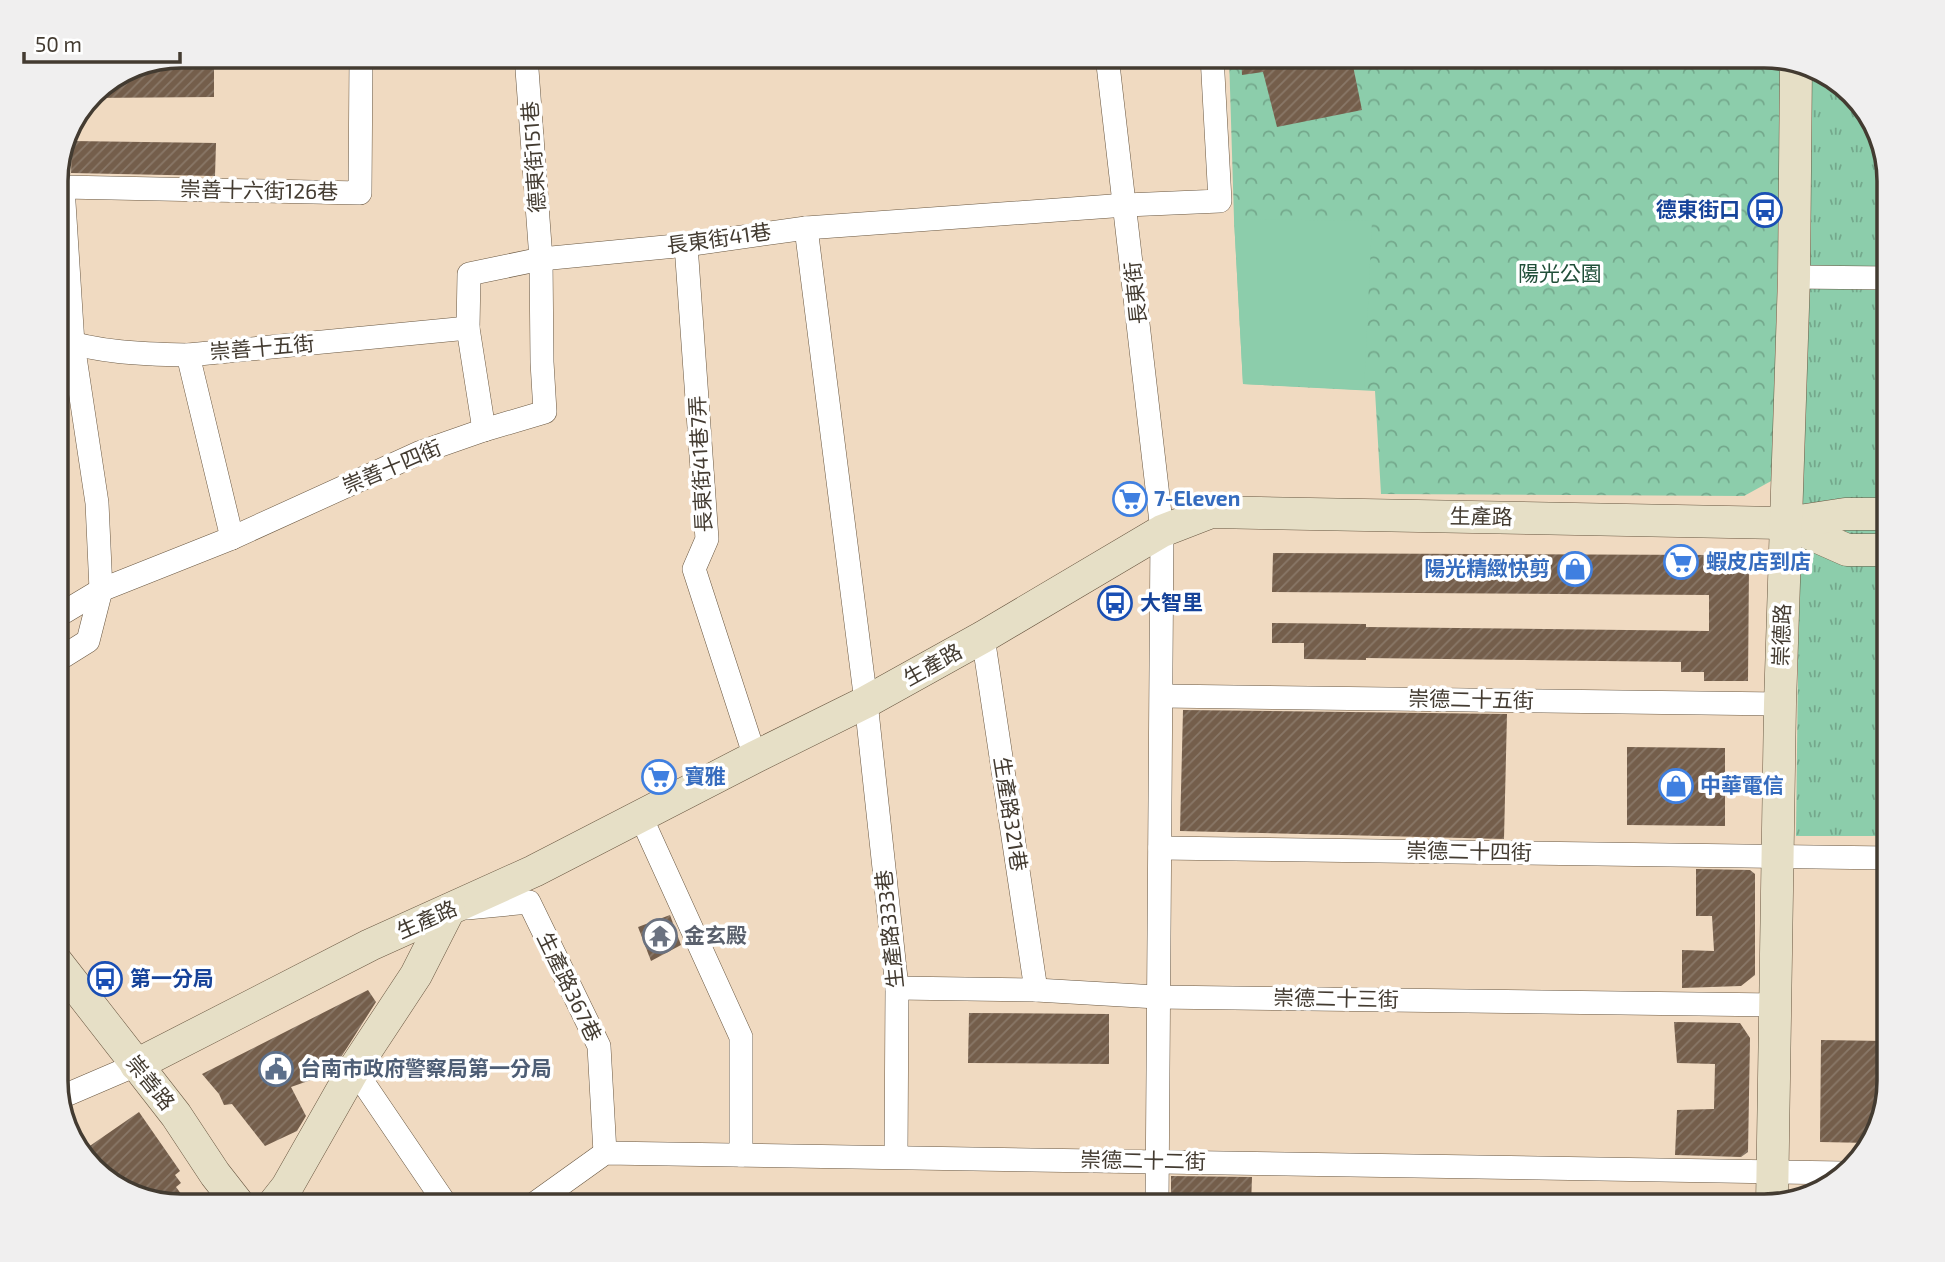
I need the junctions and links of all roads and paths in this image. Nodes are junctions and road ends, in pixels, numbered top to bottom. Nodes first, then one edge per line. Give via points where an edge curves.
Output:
1 (361, 68) edge
2 (527, 68) edge
3 (1109, 68) edge
4 (1213, 68) edge
5 (1796, 73) edge
6 (68, 181) edge
7 (1126, 205) junction
8 (806, 228) junction
9 (686, 245) junction
10 (541, 258) junction
11 (1794, 277) junction
12 (1877, 278) edge
13 (468, 328) junction
14 (68, 341) edge
15 (188, 355) junction
16 (68, 356) edge
17 (484, 430) junction
18 (1877, 514) edge
19 (1786, 523) junction
20 (1162, 531) junction
21 (232, 538) junction
22 (1877, 550) edge
23 (101, 590) junction
24 (68, 610) edge
25 (983, 637) junction
26 (68, 654) edge
27 (1162, 696) junction
28 (866, 702) junction
29 (1780, 704) junction
30 (755, 757) junction
31 (641, 817) junction
32 (1160, 848) junction
33 (1777, 856) junction
34 (1877, 858) edge
35 (449, 910) junction
36 (68, 977) edge
37 (897, 988) junction
38 (1036, 990) junction
39 (1157, 997) junction
40 (1776, 1005) junction
41 (136, 1065) junction
42 (354, 1069) junction
43 (69, 1094) edge
44 (605, 1153) junction
45 (741, 1155) junction
46 (896, 1157) junction
47 (1157, 1161) junction
48 (1772, 1173) junction
49 (1829, 1173) edge
50 (1772, 1193) edge
51 (231, 1194) edge
52 (281, 1194) edge
53 (439, 1194) edge
54 (548, 1194) edge
55 (1157, 1194) edge

1 - 6 street, 崇善十六街126巷 via 360,193
2 - 10 street, 德東街151巷
3 - 7 street, 長東街
4 - 7 street, 長東街41巷 via 1220,201
5 - 11 street, 崇德路
7 - 8 street, 長東街41巷
7 - 20 street, 長東街
8 - 9 street, 長東街41巷
8 - 28 street, 生產路333巷
9 - 10 street, 長東街41巷
9 - 30 street, 長東街41巷7弄 via 707,539 694,569
10 - 13 street, 長東街41巷 via 469,274
10 - 17 street, 崇善十四街 via 545,412
11 - 12 street
11 - 19 street, 崇德路
13 - 15 street, 崇善十五街
13 - 17 street, 長東街41巷
14 - 15 street, 崇善十五街 via 151,355
15 - 21 street
16 - 23 street via 97,503
17 - 21 street, 崇善十四街 via 421,452
18 - 19 street, 生產路
19 - 20 street, 生產路 via 1211,512
19 - 22 street, 生產路 via 1847,550
19 - 29 street, 崇德路
20 - 25 street, 生產路
20 - 27 street, 長東街
21 - 23 street, 崇善十四街
23 - 24 street, 崇善十四街
23 - 26 street via 89,641
25 - 28 street, 生產路
25 - 38 street, 生產路321巷
27 - 29 street, 崇德二十五街
27 - 32 street, 長東街
28 - 30 street, 生產路
28 - 37 street, 生產路333巷
29 - 33 street, 崇德路
30 - 31 street, 生產路
31 - 35 street, 生產路
31 - 45 street via 741,1037
32 - 33 street, 崇德二十四街
32 - 39 street, 長東街
33 - 34 street, 崇德二十四街
33 - 40 street, 崇德路
35 - 41 street, 生產路 via 370,945
35 - 42 street via 416,975
35 - 44 street, 生產路367巷 via 529,902 599,1046
36 - 41 street, 崇善路
37 - 38 street, 崇德二十三街
37 - 46 street, 生產路333巷
38 - 39 street, 崇德二十三街
39 - 40 street, 崇德二十三街
39 - 47 street, 長東街
40 - 48 street, 崇德路
41 - 43 street
41 - 51 street, 崇善路
42 - 52 street
42 - 53 street
44 - 45 street, 崇德二十二街
44 - 54 street
45 - 46 street, 崇德二十二街
46 - 47 street, 崇德二十二街
47 - 48 street, 崇德二十二街
47 - 55 street, 長東街
48 - 49 street, 崇德二十二街
48 - 50 street, 崇德路

